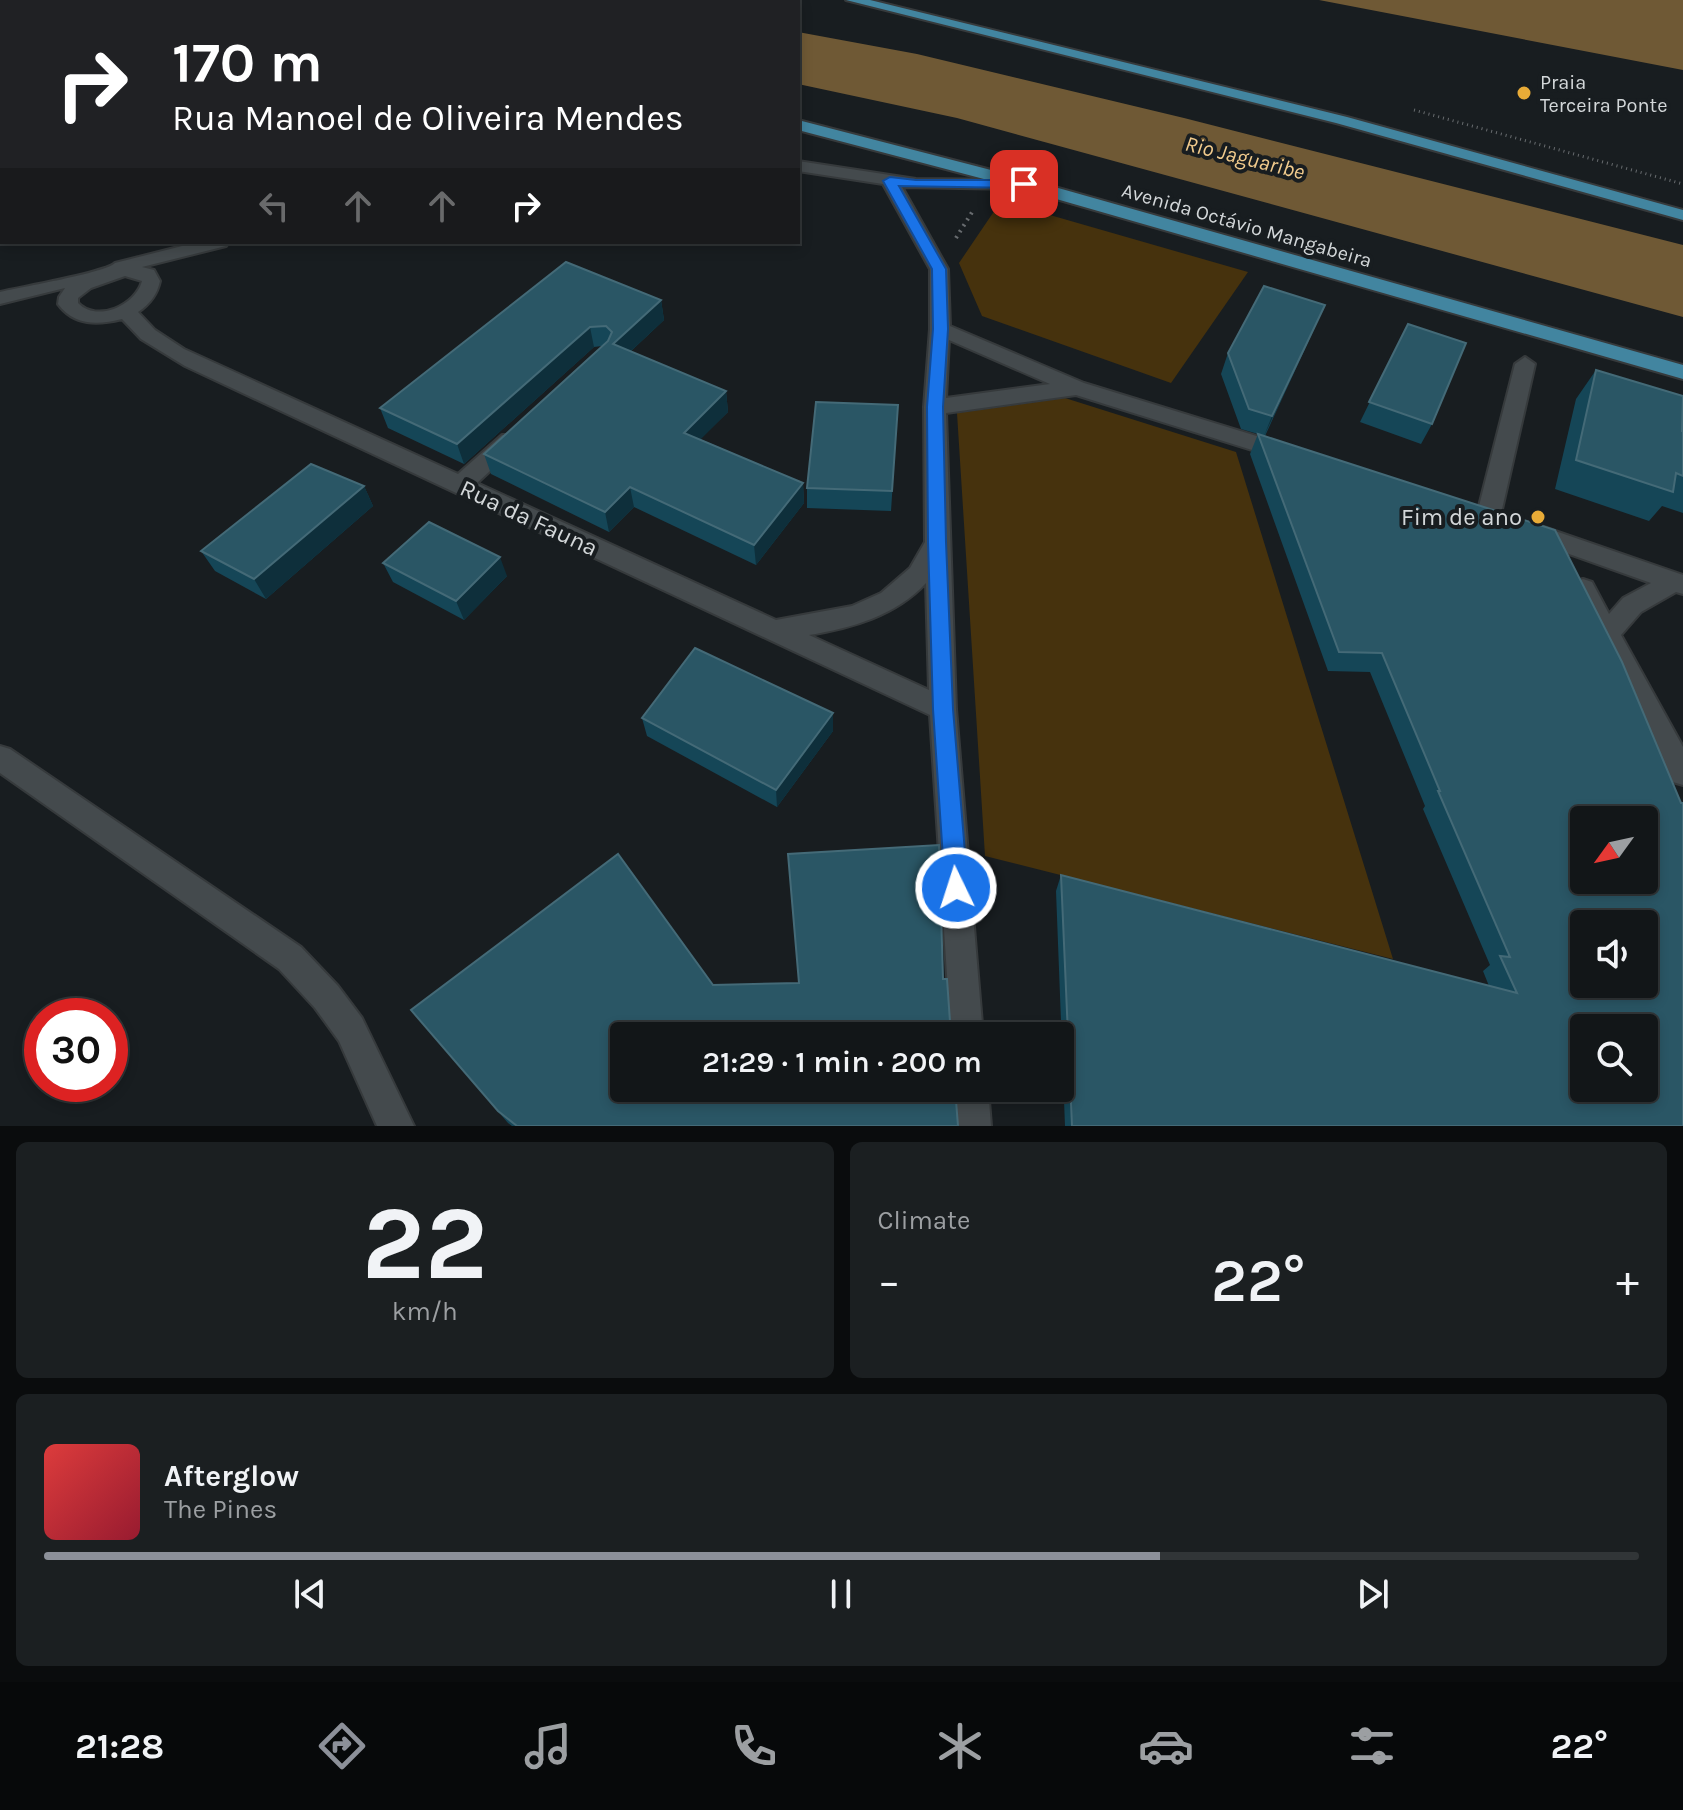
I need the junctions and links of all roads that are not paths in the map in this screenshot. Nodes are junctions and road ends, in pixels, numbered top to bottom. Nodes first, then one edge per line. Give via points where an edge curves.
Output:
1 (853, 0) edge
2 (800, 126) edge
3 (800, 166) edge
4 (890, 181) junction
5 (1024, 184) junction
6 (1683, 215) edge
7 (213, 244) edge
8 (225, 244) edge
9 (108, 272) junction
10 (151, 288) junction
11 (0, 298) edge
12 (126, 310) junction
13 (940, 329) junction
14 (1525, 364) dead end
15 (1683, 372) edge
16 (1077, 388) junction
17 (935, 407) junction
18 (526, 425) edge
19 (1308, 460) edge
20 (460, 486) junction
21 (1556, 540) junction
22 (937, 542) junction
23 (1678, 583) edge
24 (777, 630) junction
25 (1608, 633) junction
26 (943, 709) junction
27 (0, 758) edge
28 (1683, 773) edge
29 (966, 1022) edge
30 (972, 1102) edge
31 (386, 1119) edge
32 (974, 1126) edge

1 - 6 main road via 1341,120
2 - 5 main road, Avenida Octávio Mangabeira
3 - 4 street
4 - 5 street
4 - 13 street via 939,269
5 - 15 main road, Avenida Octávio Mangabeira
7 - 9 street
8 - 10 street via 185,261
9 - 10 street via 147,274
9 - 11 street
9 - 12 street via 71,294 72,310 99,316
10 - 12 street
12 - 20 street, Rua da Fauna via 156,341
13 - 16 street
13 - 17 street
14 - 21 street via 1481,516
16 - 17 street
16 - 19 street
17 - 22 street
18 - 20 street
20 - 24 street, Rua da Fauna
21 - 23 street
21 - 25 street
22 - 24 street via 918,575 895,596 825,622
22 - 26 street
23 - 25 street via 1632,605
24 - 26 street, Rua da Fauna
25 - 28 street
26 - 29 street
27 - 31 street via 290,958 326,995 357,1039
30 - 32 street

